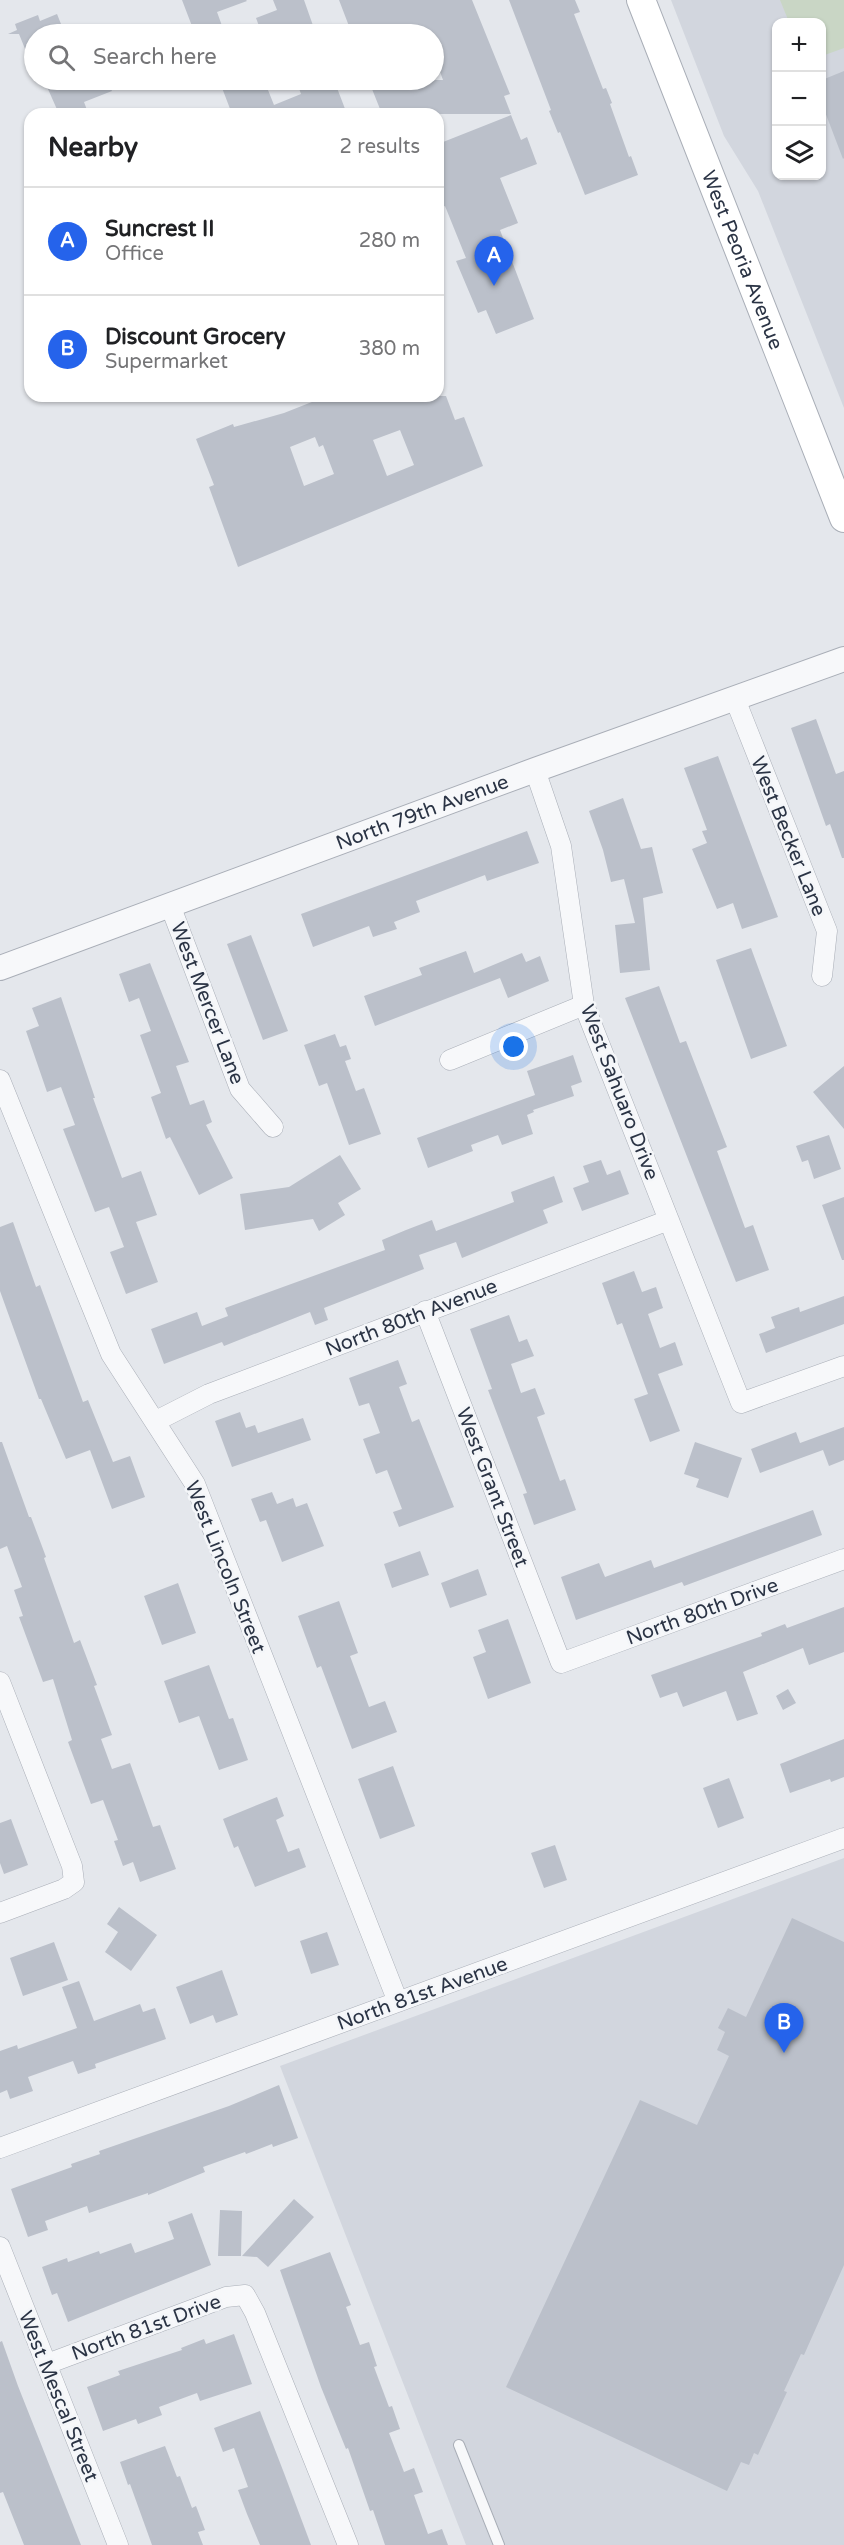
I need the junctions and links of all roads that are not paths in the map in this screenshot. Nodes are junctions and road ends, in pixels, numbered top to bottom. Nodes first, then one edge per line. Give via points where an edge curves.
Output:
1 (641, 0) edge
2 (844, 518) edge
3 (844, 659) edge
4 (735, 699) junction
5 (535, 770) junction
6 (170, 905) junction
7 (0, 968) edge
8 (822, 976) dead end
9 (584, 1005) junction
10 (450, 1060) dead end
11 (0, 1080) edge
12 (273, 1127) dead end
13 (669, 1220) junction
14 (425, 1311) junction
15 (844, 1366) edge
16 (156, 1421) junction
17 (844, 1559) edge
18 (561, 1663) joint
19 (0, 1682) edge
20 (844, 1838) edge
21 (0, 1913) edge
22 (398, 2002) junction
23 (0, 2148) edge
24 (0, 2247) edge
25 (46, 2364) junction
26 (459, 2445) dead end
27 (118, 2545) edge
28 (348, 2545) edge
29 (499, 2545) edge

1 - 2 main road, West Peoria Avenue
3 - 4 street, North 79th Avenue
4 - 5 street, North 79th Avenue
4 - 8 street, West Becker Lane via 827,931
5 - 6 street, North 79th Avenue
5 - 9 street, West Sahuaro Drive via 561,846
6 - 7 street, North 79th Avenue
6 - 12 street, West Mercer Lane via 240,1089
9 - 10 street
9 - 13 street, West Sahuaro Drive
11 - 16 street, West Lincoln Street via 111,1354
13 - 14 street, North 80th Avenue
13 - 15 street, West Sahuaro Drive via 741,1403
14 - 16 street, North 80th Avenue via 208,1394
14 - 18 street, West Grant Street
16 - 22 street, West Lincoln Street via 195,1484
17 - 18 street, North 80th Drive
19 - 21 street via 72,1866 74,1882
20 - 22 street, North 81st Avenue
22 - 23 street, North 81st Avenue
24 - 25 street, West Mescal Street
25 - 27 street, West Mescal Street
25 - 28 street, North 81st Drive via 226,2297 245,2295
26 - 29 lane

